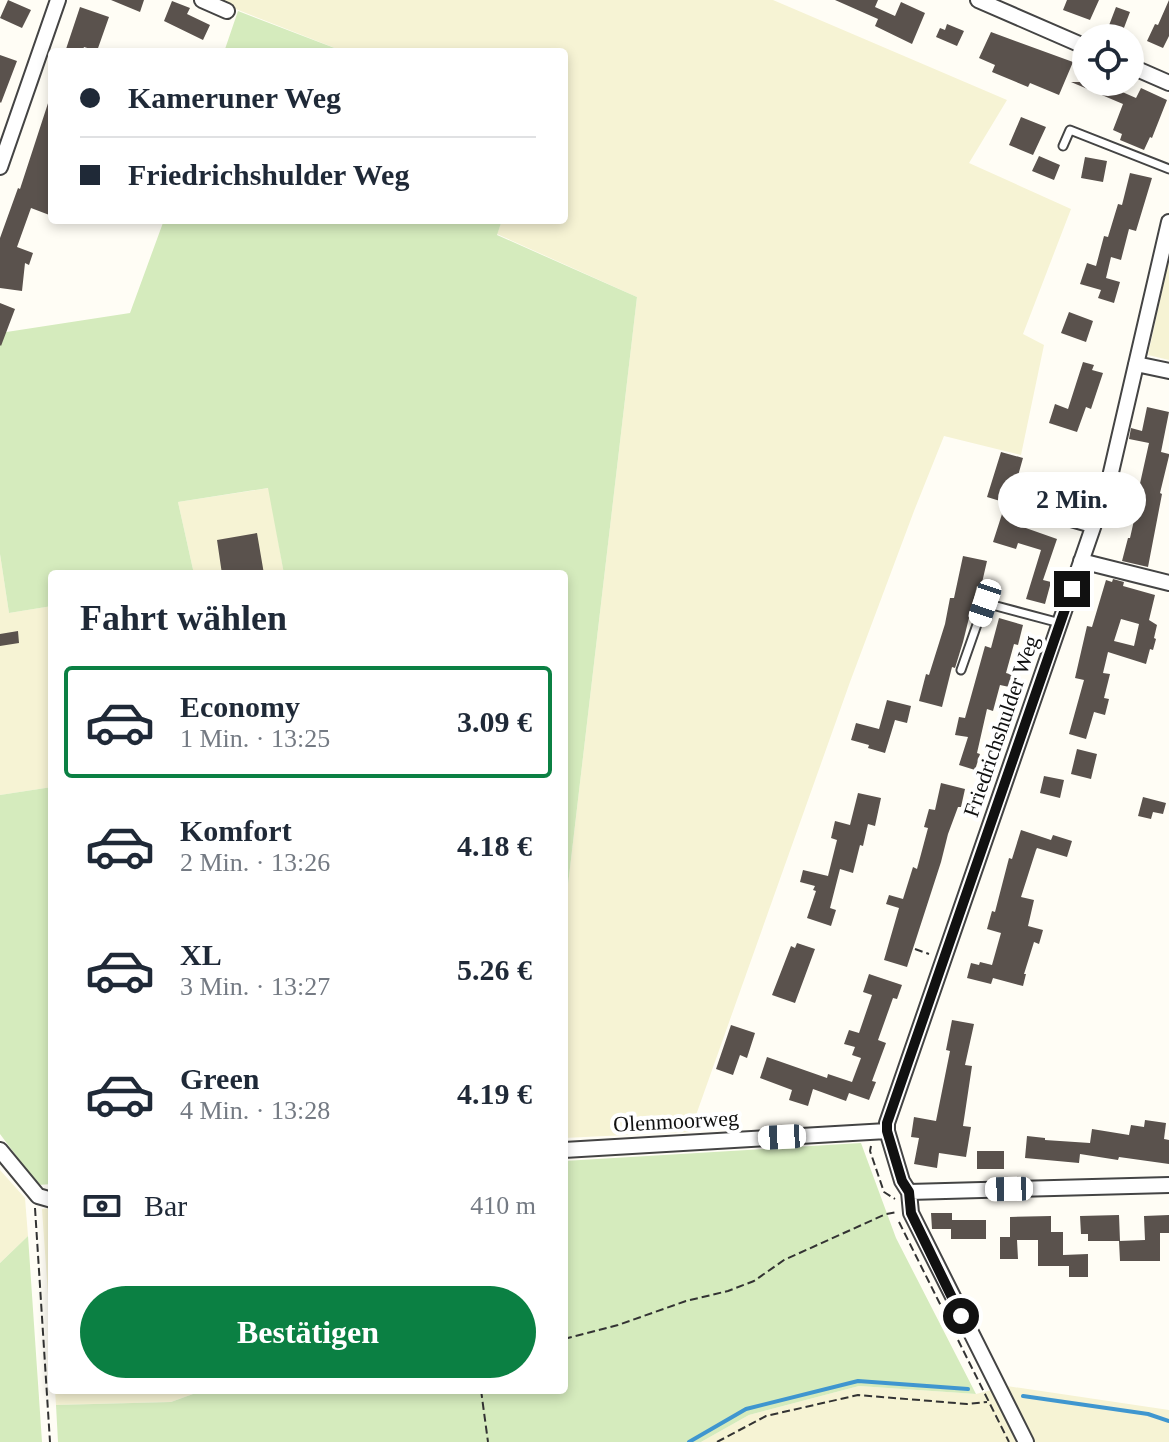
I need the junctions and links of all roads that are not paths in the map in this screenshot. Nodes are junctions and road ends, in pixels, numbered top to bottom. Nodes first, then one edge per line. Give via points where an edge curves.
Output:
1 (58, 0) edge
2 (202, 0) edge
3 (978, 0) edge
4 (227, 11) dead end
5 (1072, 41) edge
6 (1144, 72) edge
7 (1169, 83) edge
8 (1063, 146) dead end
9 (0, 167) edge
10 (1169, 169) edge
11 (1169, 222) edge
12 (1136, 364) junction
13 (1169, 371) edge
14 (1029, 488) dead end
15 (1093, 529) junction
16 (1081, 561) junction
17 (1169, 583) edge
18 (1060, 623) junction
19 (961, 670) dead end
20 (887, 1131) junction
21 (0, 1150) edge
22 (568, 1150) edge
23 (1169, 1185) edge
24 (909, 1192) junction
25 (48, 1199) edge
26 (1026, 1442) edge

1 - 9 street
2 - 4 street
3 - 5 street
6 - 7 street
8 - 10 lane via 1070,130
11 - 12 street, Friedrichshulder Weg
12 - 13 street
12 - 15 street, Friedrichshulder Weg
14 - 15 lane via 1023,509
15 - 16 street, Friedrichshulder Weg
16 - 17 street
16 - 18 street, Friedrichshulder Weg
18 - 19 lane via 986,600
18 - 20 street, Friedrichshulder Weg
20 - 22 street, Olenmoorweg
20 - 24 street
21 - 25 street via 31,1189
23 - 24 street
24 - 26 street via 904,1210

